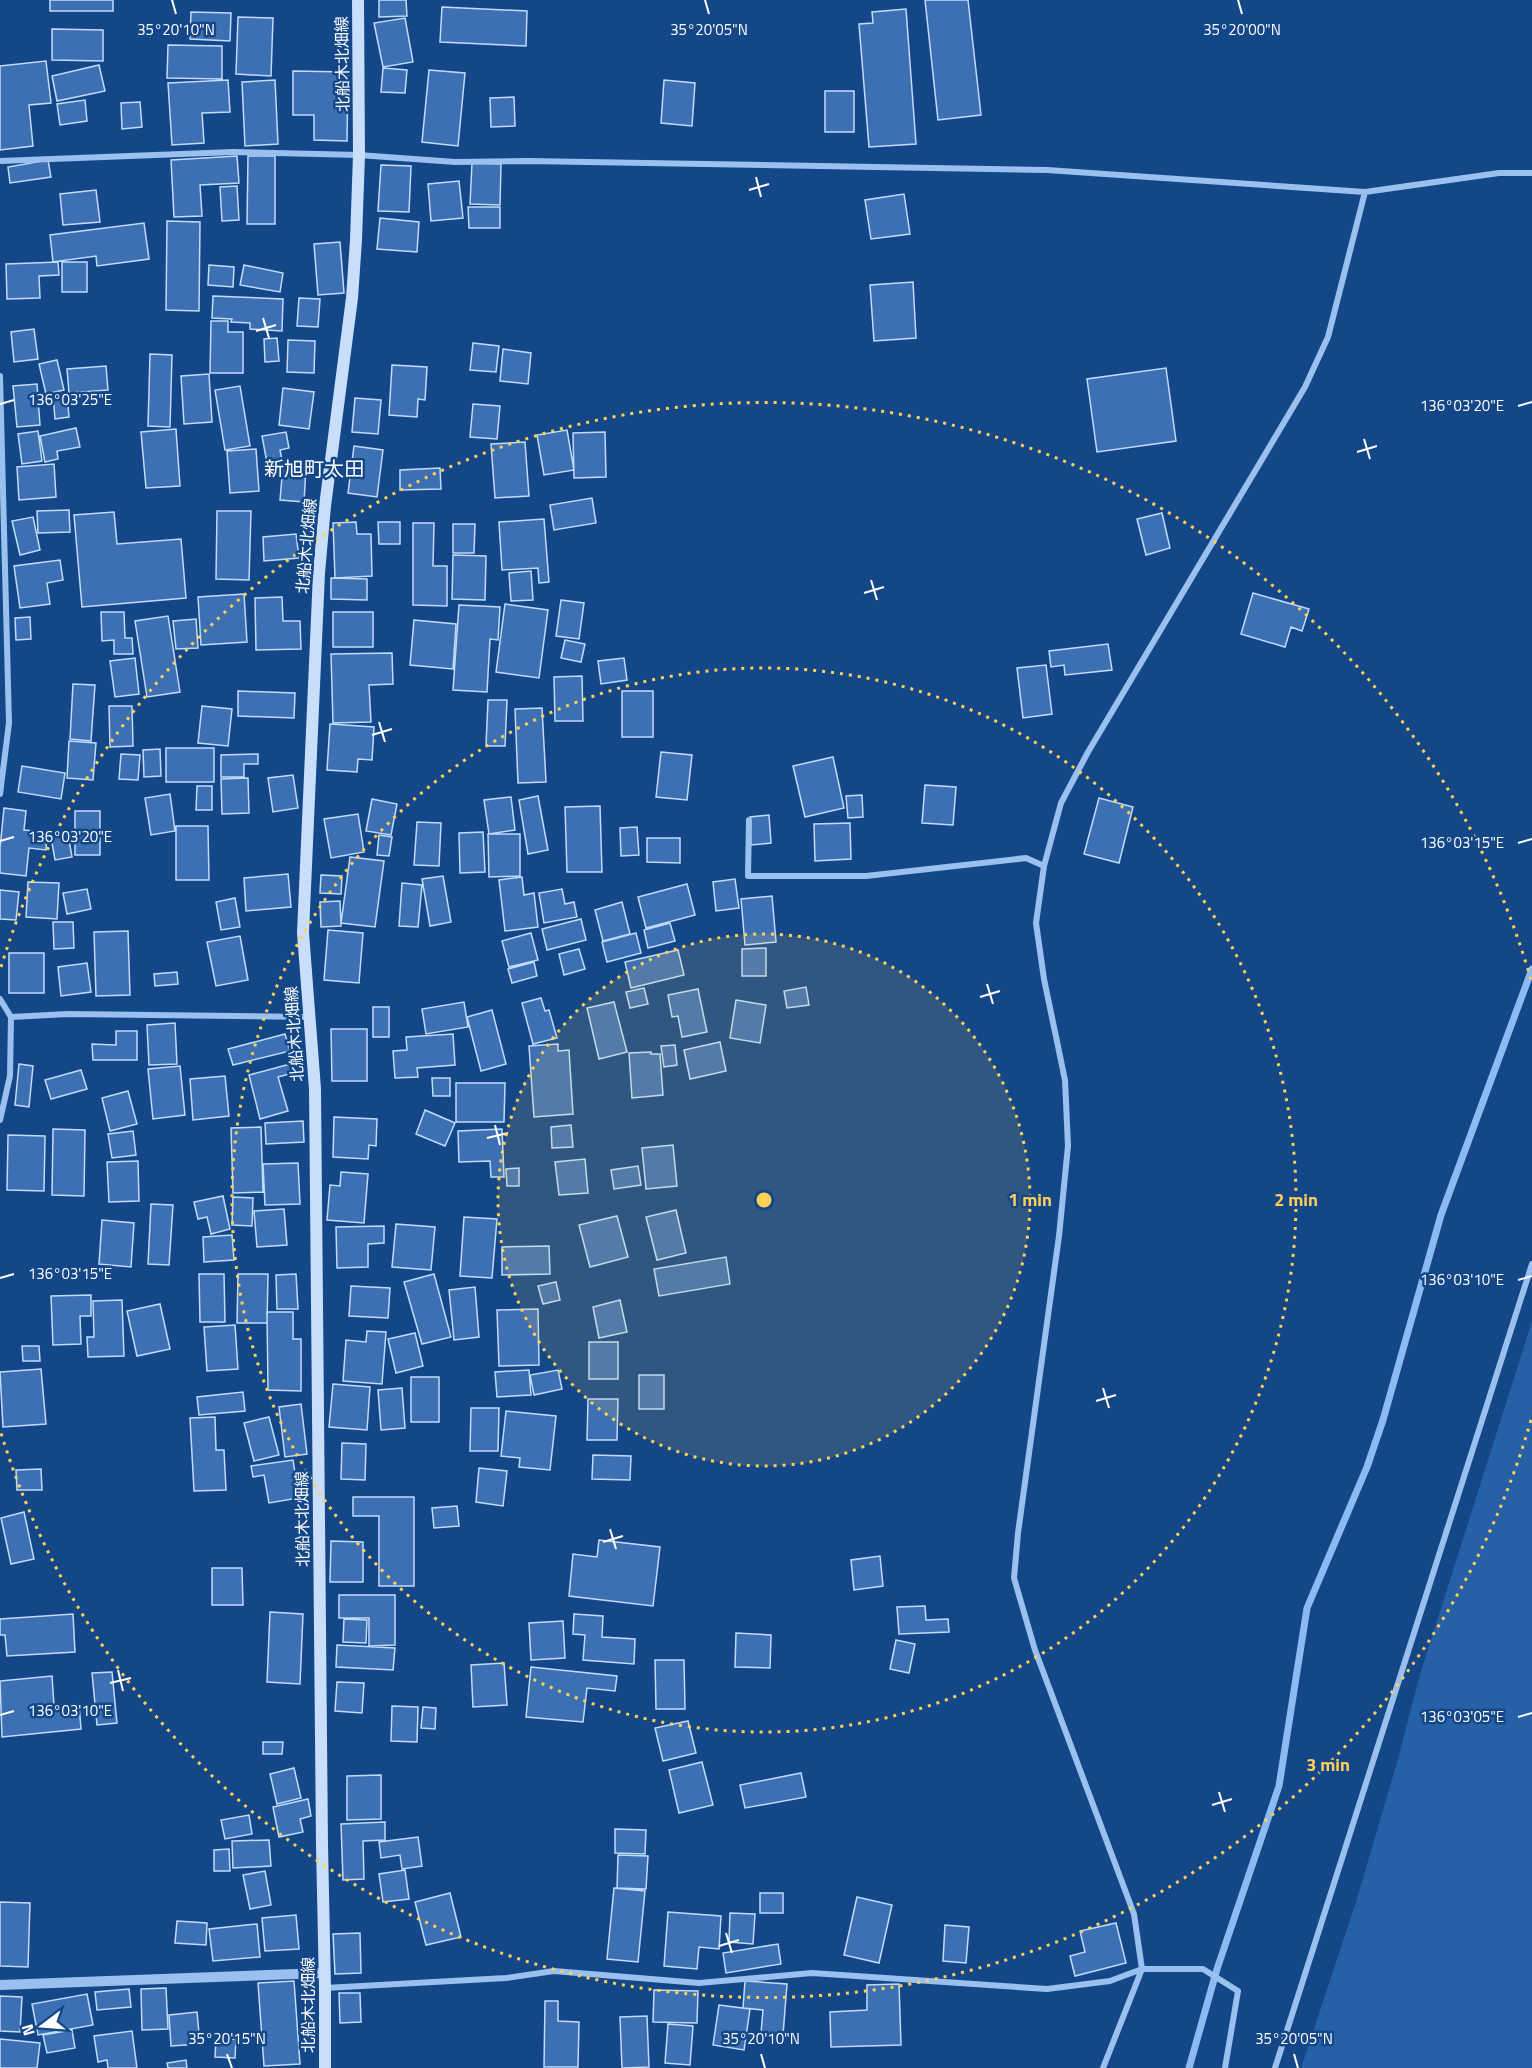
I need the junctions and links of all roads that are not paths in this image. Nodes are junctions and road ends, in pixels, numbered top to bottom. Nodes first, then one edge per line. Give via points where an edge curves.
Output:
1 (358, 0) edge
2 (359, 155) junction
3 (0, 161) edge
4 (1532, 174) edge
5 (1365, 192) junction
6 (0, 376) edge
7 (0, 794) edge
8 (749, 820) dead end
9 (1044, 866) junction
10 (0, 999) edge
11 (11, 1017) junction
12 (309, 1017) junction
13 (0, 1120) edge
14 (1532, 1264) edge
15 (1142, 1969) junction
16 (324, 1973) junction
17 (0, 1985) edge
18 (325, 1988) junction
19 (325, 2068) edge
20 (1103, 2068) edge
21 (1225, 2068) edge
22 (1275, 2068) edge

1 - 2 main road, 北船木北畑線
2 - 3 street via 233,152
2 - 5 street via 455,162 1047,170
2 - 12 main road, 北船木北畑線 via 352,298 319,573 303,933
4 - 5 street via 1499,173
5 - 9 street via 1328,337 1305,387 1082,762 1060,803
6 - 7 street via 9,723
8 - 9 street via 748,876 867,876 1026,858
9 - 15 street via 1036,923 1065,1080 1068,1146 1014,1578 1035,1650 1134,1914
10 - 11 street
11 - 12 street
11 - 13 street via 10,1076
12 - 16 main road, 北船木北畑線 via 315,1089
14 - 22 street
15 - 18 street via 1110,1981 1047,1989 812,1973 699,1983 554,1971 506,1978
15 - 20 street
15 - 21 street via 1203,1969 1238,1991
16 - 17 street
16 - 18 main road, 北船木北畑線
18 - 19 main road, 北船木北畑線

